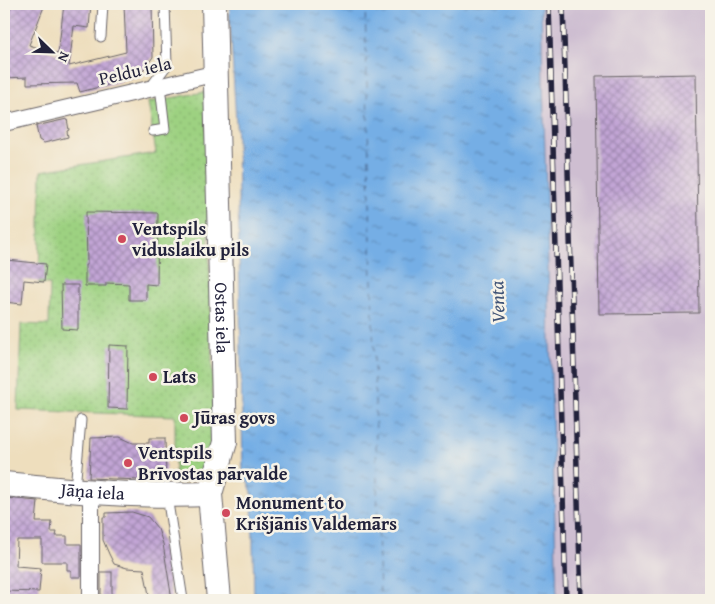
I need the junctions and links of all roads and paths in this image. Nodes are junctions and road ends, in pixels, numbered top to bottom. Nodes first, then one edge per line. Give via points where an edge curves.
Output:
1 (103, 4) edge
2 (165, 4) edge
3 (214, 4) edge
4 (100, 37) dead end
5 (217, 73) junction
6 (155, 87) junction
7 (4, 123) edge
8 (153, 131) dead end
9 (81, 420) dead end
10 (4, 484) edge
11 (83, 492) junction
12 (210, 494) junction
13 (167, 496) junction
14 (91, 600) edge
15 (183, 600) edge
16 (219, 600) edge

1 - 4 lane
2 - 6 lane via 167,65
3 - 5 street, Ostas iela
5 - 6 street, Peldu iela
5 - 12 street, Ostas iela via 225,442
6 - 7 street, Peldu iela
6 - 8 lane via 165,129
9 - 11 lane
10 - 11 street, Jāņa iela via 38,483
11 - 13 street, Jāņa iela
11 - 14 street
12 - 13 street, Jāņa iela
12 - 16 street, Ostas iela
13 - 15 lane

